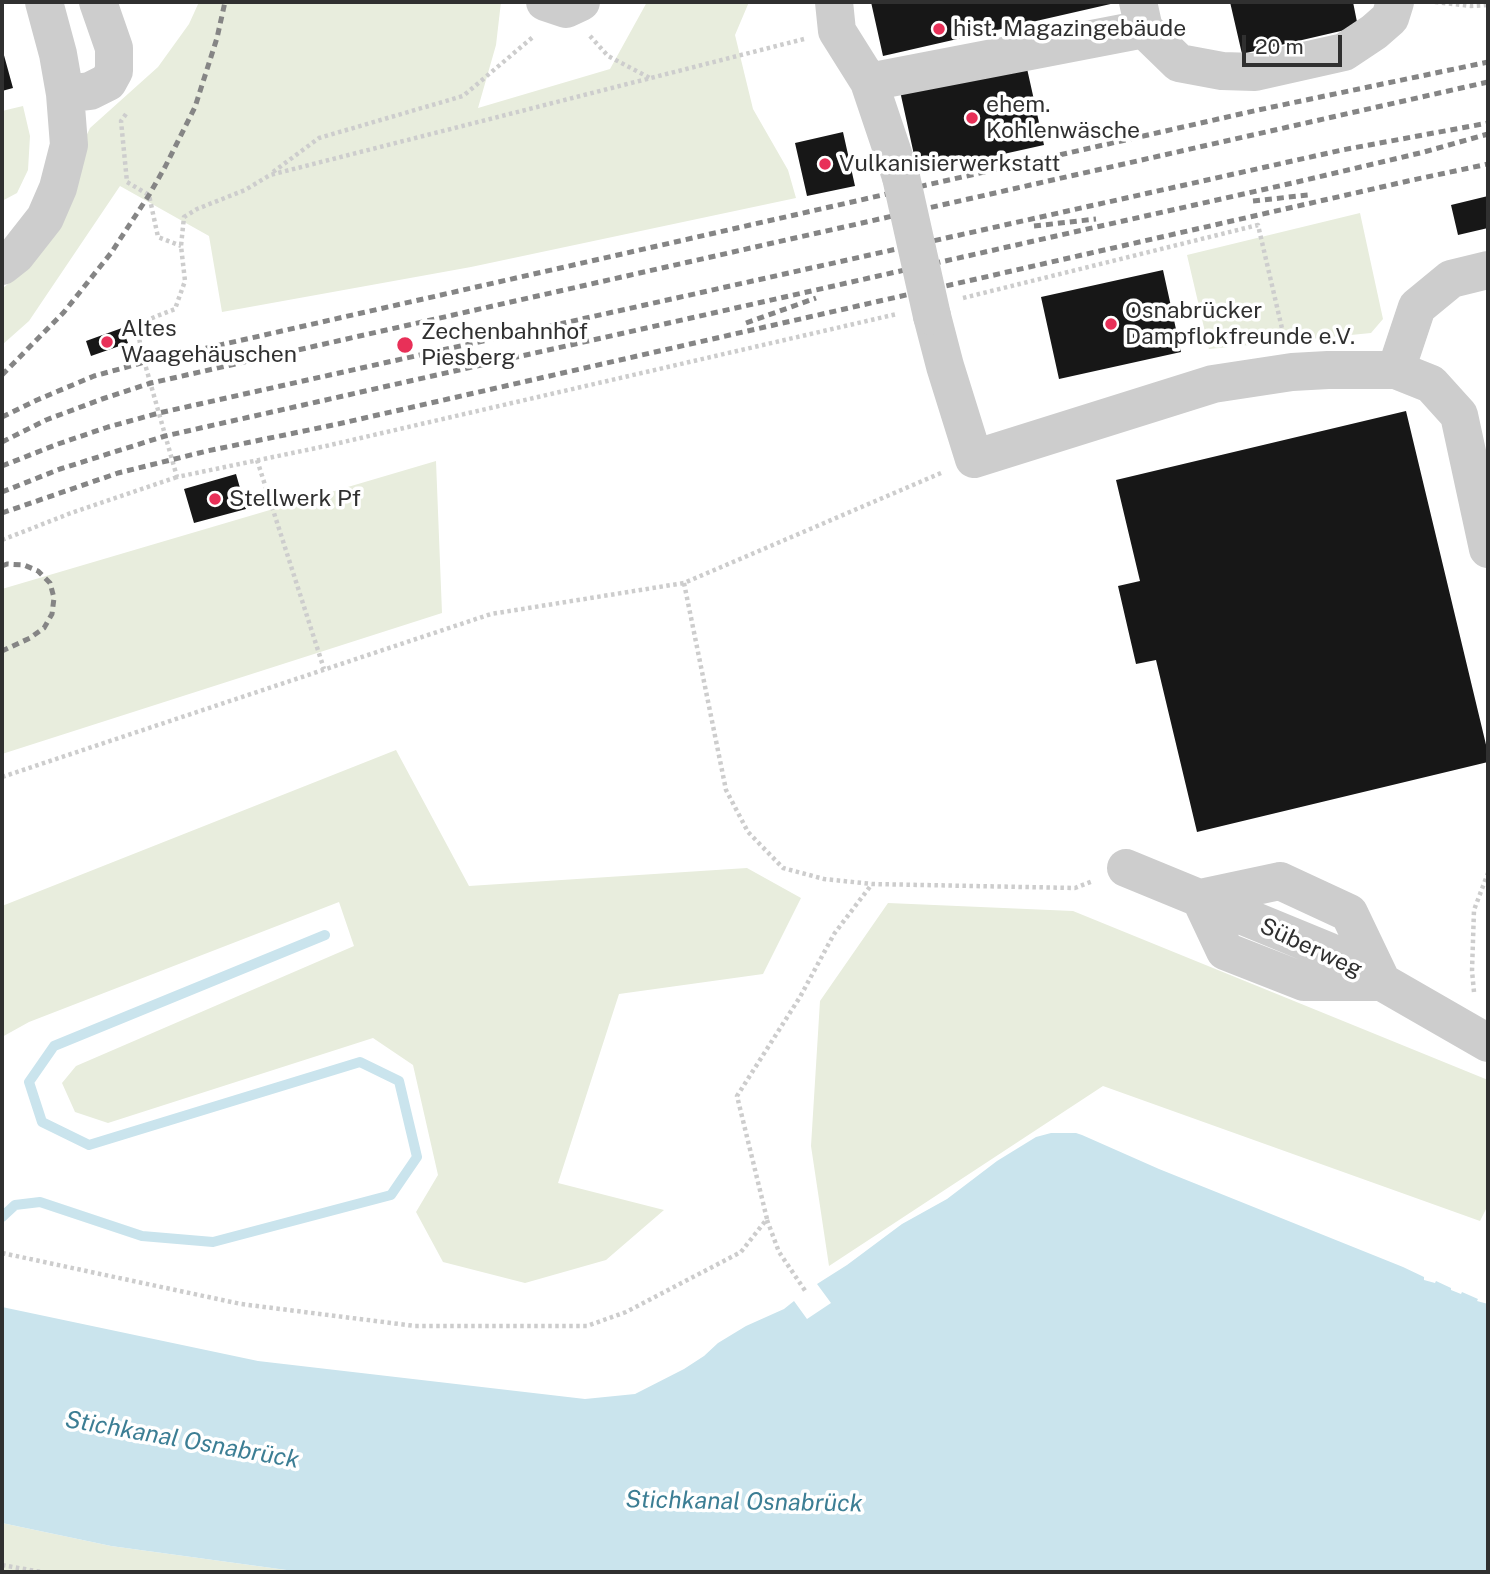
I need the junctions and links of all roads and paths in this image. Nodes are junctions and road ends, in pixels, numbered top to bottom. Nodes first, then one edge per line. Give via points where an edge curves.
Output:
1 (44, 2) edge
2 (98, 2) edge
3 (1395, 2) edge
4 (1435, 2) edge
5 (564, 4) edge
6 (1488, 5) edge
7 (1141, 15) edge
8 (836, 16) edge
9 (650, 78) junction
10 (869, 82) junction
11 (65, 94) junction
12 (129, 110) dead end
13 (270, 175) junction
14 (181, 246) junction
15 (6, 255) edge
16 (1488, 270) edge
17 (927, 310) junction
18 (1396, 370) junction
19 (1292, 372) junction
20 (974, 459) junction
21 (257, 460) junction
22 (177, 477) junction
23 (2, 540) edge
24 (1488, 549) edge
25 (684, 583) junction
26 (324, 669) junction
27 (2, 777) edge
28 (1126, 868) joint
29 (1488, 873) edge
30 (872, 884) junction
31 (1484, 1041) edge
32 (767, 1219) junction
33 (2, 1253) edge
34 (806, 1293) dead end
35 (2, 1565) edge
36 (40, 1572) edge

1 - 11 street
2 - 11 street via 114,48 114,71 108,82 90,91
3 - 7 street via 1390,18 1344,52 1255,72 1179,63
4 - 6 path
5 - 9 path via 608,56
5 - 13 path via 463,96 319,138
7 - 10 street
8 - 9 path
8 - 10 street
9 - 13 path
10 - 17 street, bridge via 901,177
11 - 15 street via 69,145 58,188 45,218
12 - 14 path via 121,121 127,182 149,195 159,237
13 - 14 path via 184,217
14 - 22 path via 185,281 175,309 137,324
16 - 18 street via 1451,278 1417,307
17 - 19 path via 1258,225
17 - 20 street
17 - 21 path
18 - 19 street
18 - 24 street via 1431,384 1459,415
19 - 20 street via 1213,384
20 - 25 path
21 - 22 path
21 - 26 path
22 - 23 path
25 - 26 path via 491,614
25 - 30 path via 726,790 748,832 783,868 824,879
26 - 27 path
28 - 30 path via 1075,888
28 - 31 street, Süberweg via 1328,951
29 - 31 path via 1474,910 1472,971
30 - 32 path via 834,934 737,1096
32 - 33 path via 741,1252 626,1312 587,1326 415,1326 241,1304
32 - 34 path via 779,1252
35 - 36 path

